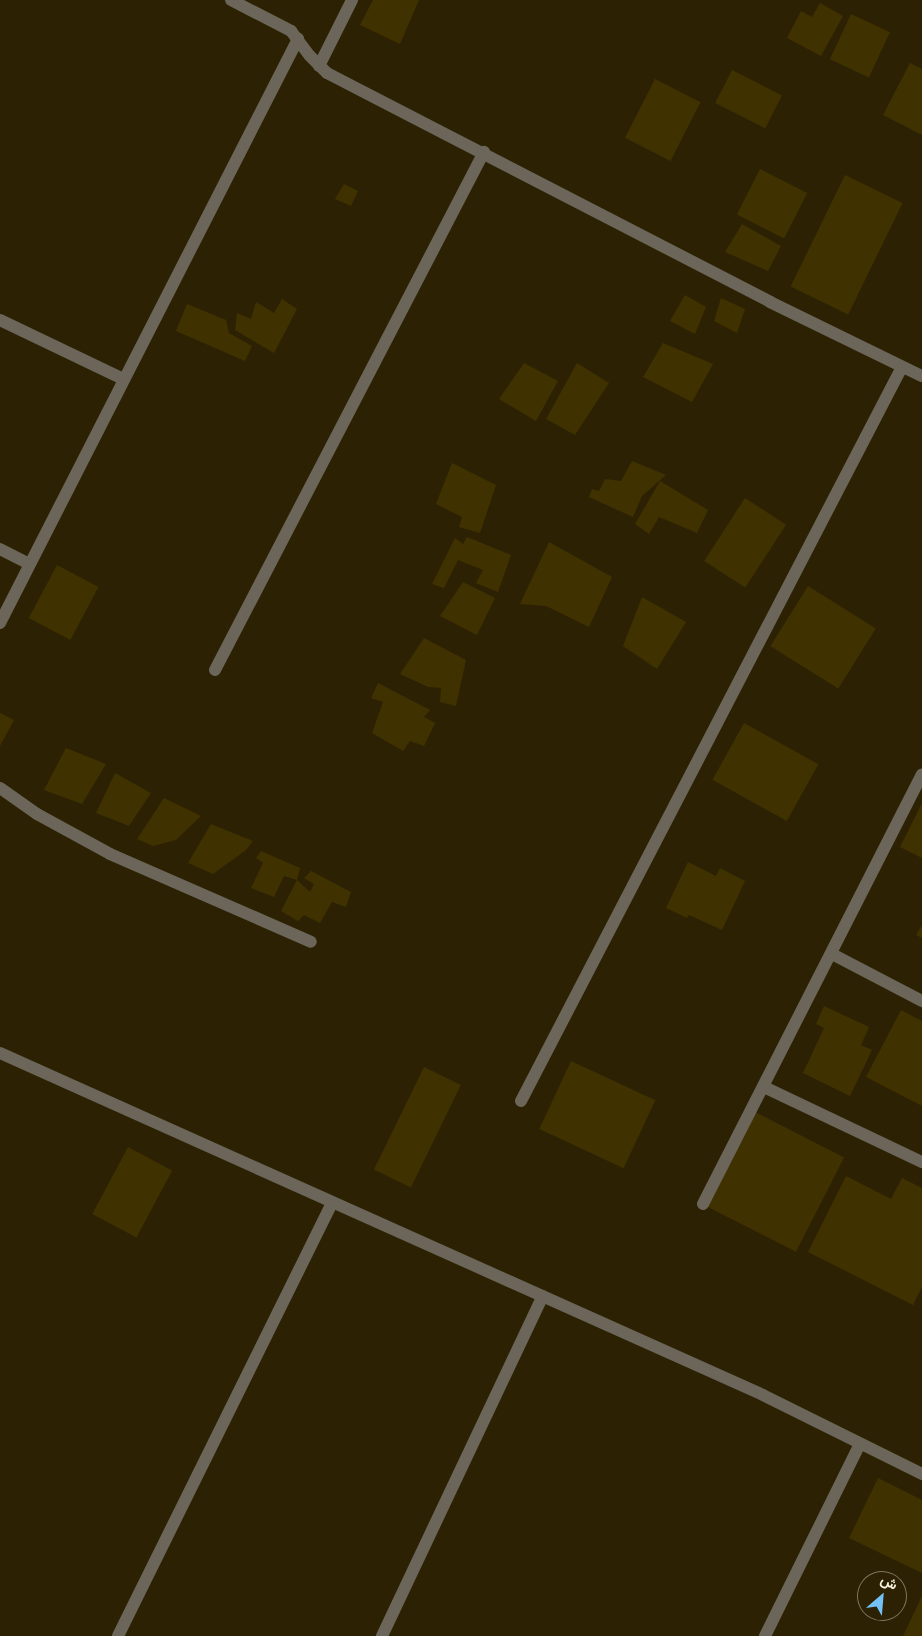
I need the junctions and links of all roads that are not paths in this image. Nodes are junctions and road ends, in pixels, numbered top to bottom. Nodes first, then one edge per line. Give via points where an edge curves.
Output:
1 (231, 0) edge
2 (352, 0) edge
3 (298, 39) junction
4 (319, 66) junction
5 (484, 152) junction
6 (0, 320) edge
7 (902, 366) junction
8 (922, 376) edge
9 (123, 379) junction
10 (0, 549) edge
11 (29, 564) junction
12 (0, 623) edge
13 (215, 670) dead end
14 (922, 775) edge
15 (0, 788) edge
16 (311, 942) dead end
17 (832, 954) junction
18 (922, 1001) edge
19 (0, 1053) edge
20 (764, 1087) junction
21 (521, 1101) dead end
22 (922, 1162) edge
23 (332, 1204) junction
24 (704, 1204) dead end
25 (543, 1296) junction
26 (860, 1444) junction
27 (922, 1474) edge
28 (118, 1636) edge
29 (382, 1636) edge
30 (765, 1636) edge

1 - 3 street via 285,27
2 - 4 street
3 - 4 street
3 - 9 street
4 - 5 street via 327,73
5 - 7 street via 770,302
5 - 13 street
6 - 9 street
7 - 8 street
7 - 21 street
9 - 11 street
10 - 11 street
11 - 12 street
14 - 17 street
15 - 16 street via 37,814 110,854
17 - 18 street
17 - 20 street
19 - 23 street
20 - 22 street
20 - 24 street
23 - 25 street
23 - 28 street
25 - 26 street
25 - 29 street
26 - 27 street
26 - 30 street

